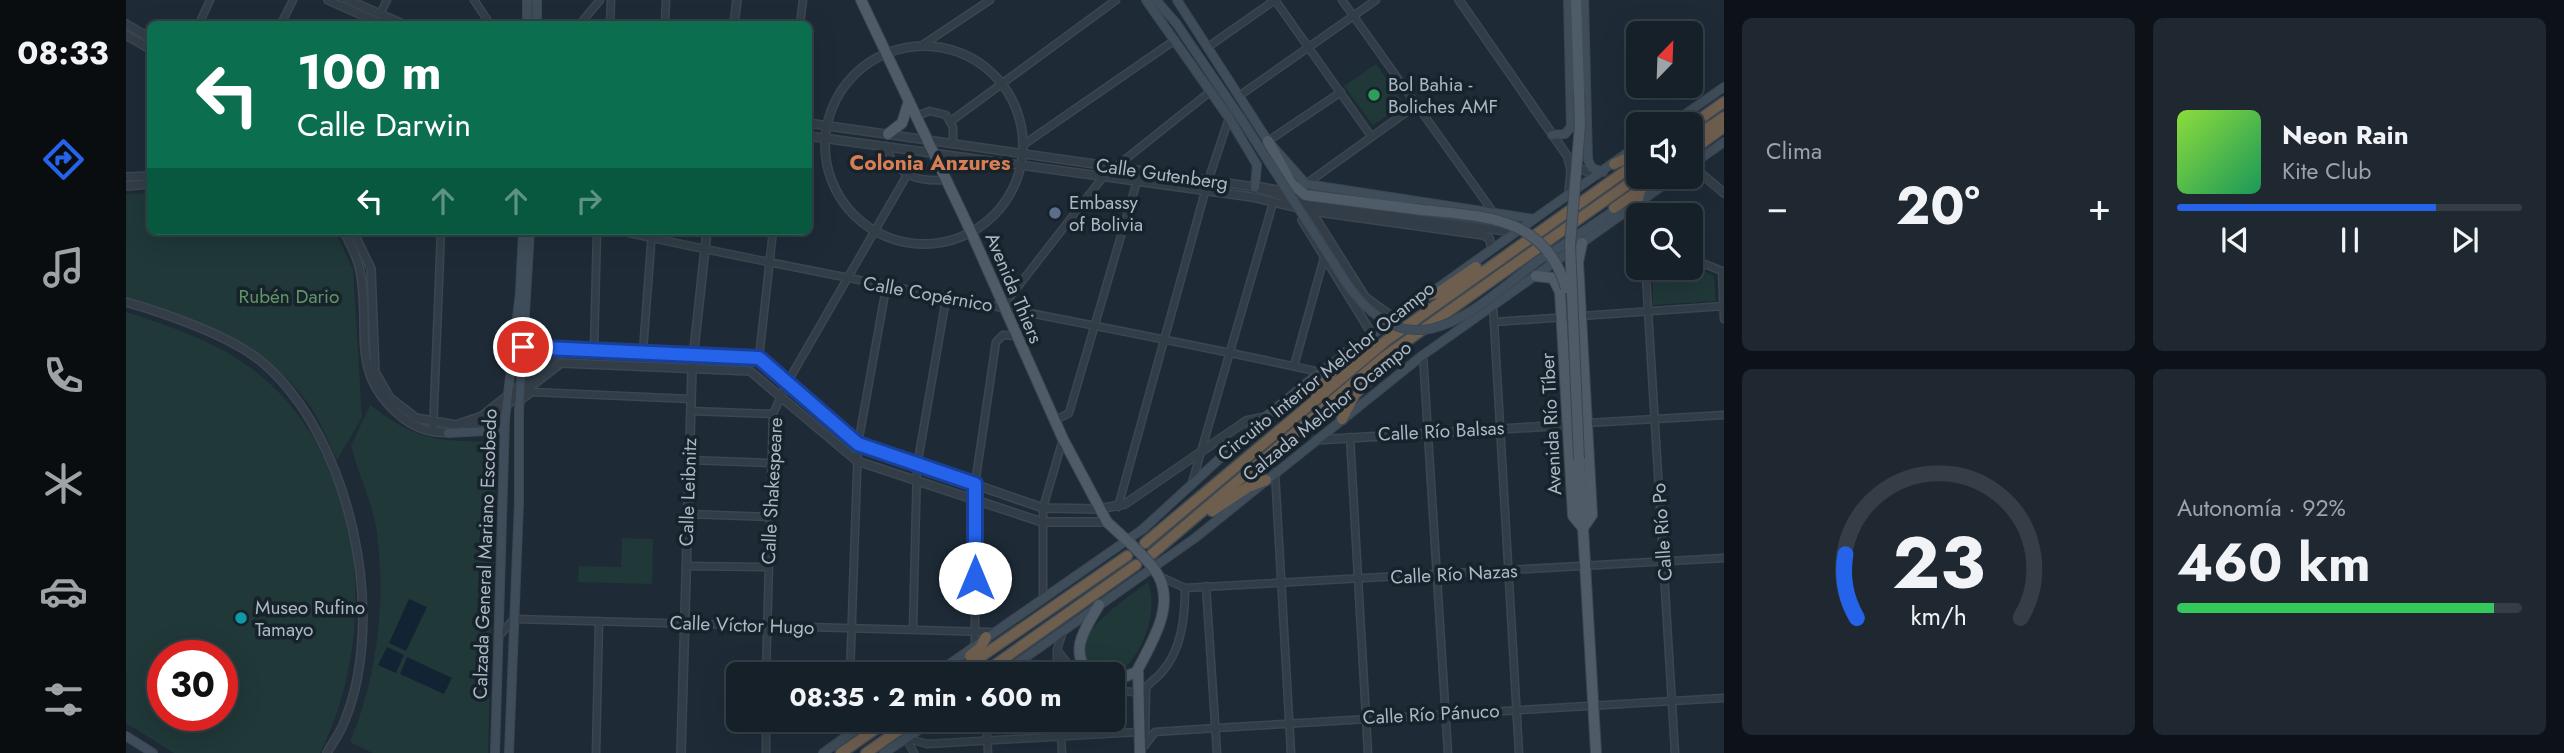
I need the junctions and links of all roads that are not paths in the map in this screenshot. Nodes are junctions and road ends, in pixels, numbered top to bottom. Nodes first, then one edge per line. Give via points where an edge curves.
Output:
1 (210, 0) edge
2 (293, 0) edge
3 (328, 0) edge
4 (348, 0) edge
5 (387, 0) edge
6 (474, 0) edge
7 (527, 0) edge
8 (537, 0) edge
9 (600, 0) edge
10 (611, 0) edge
11 (666, 0) edge
12 (737, 0) edge
13 (803, 0) edge
14 (861, 0) edge
15 (990, 0) edge
16 (1116, 0) edge
17 (1146, 0) edge
18 (1156, 0) edge
19 (1275, 0) edge
20 (1342, 0) edge
21 (1376, 0) edge
22 (1459, 0) edge
23 (1568, 0) edge
24 (1576, 0) edge
25 (1584, 0) edge
26 (1180, 1) edge
27 (380, 14) junction
28 (1353, 16) junction
29 (200, 21) edge
30 (282, 21) edge
31 (374, 21) edge
32 (396, 21) edge
33 (488, 21) edge
34 (527, 21) edge
35 (537, 21) edge
36 (582, 21) edge
37 (610, 21) edge
38 (665, 21) edge
39 (734, 21) edge
40 (800, 21) edge
41 (126, 24) edge
42 (126, 35) edge
43 (147, 36) edge
44 (1175, 40) junction
45 (921, 46) junction
46 (147, 47) edge
47 (1208, 47) junction
48 (1309, 47) junction
49 (887, 53) junction
50 (1002, 85) junction
51 (1724, 87) edge
52 (1211, 92) junction
53 (1341, 92) junction
54 (1239, 96) junction
55 (909, 100) junction
56 (1724, 102) edge
57 (1416, 105) junction
58 (1688, 112) edge
59 (916, 116) junction
60 (1703, 117) edge
61 (1724, 117) edge
62 (1229, 118) junction
63 (951, 121) junction
64 (812, 123) edge
65 (826, 125) junction
66 (1724, 127) edge
67 (1703, 131) edge
68 (888, 134) junction
69 (1552, 135) junction
70 (812, 136) edge
71 (1371, 136) junction
72 (825, 138) junction
73 (927, 140) junction
74 (1268, 141) junction
75 (1703, 142) edge
76 (1724, 142) edge
77 (953, 144) junction
78 (886, 146) junction
79 (1023, 150) junction
80 (934, 153) junction
81 (1626, 154) edge
82 (1703, 157) edge
83 (1568, 158) junction
84 (1626, 158) edge
85 (1614, 164) junction
86 (1021, 165) junction
87 (1114, 167) junction
88 (1626, 170) edge
89 (1140, 171) junction
90 (1600, 173) junction
91 (906, 175) junction
92 (1703, 175) edge
93 (147, 176) edge
94 (126, 177) edge
95 (1103, 177) junction
96 (946, 180) junction
97 (1208, 181) junction
98 (1137, 182) junction
99 (147, 184) edge
100 (126, 186) edge
101 (1626, 186) edge
102 (1255, 187) junction
103 (1658, 189) edge
104 (1305, 190) junction
105 (1640, 190) joint
106 (1205, 191) junction
107 (1724, 192) edge
108 (1569, 194) junction
109 (1273, 203) junction
110 (1636, 203) edge
111 (1639, 203) edge
112 (1449, 206) junction
113 (1294, 207) junction
114 (1626, 207) edge
115 (1614, 208) junction
116 (1311, 211) junction
117 (1493, 212) junction
118 (1626, 212) edge
119 (1534, 219) junction
120 (1447, 226) junction
121 (876, 232) junction
122 (971, 232) junction
123 (1514, 232) junction
124 (346, 235) edge
125 (355, 235) edge
126 (441, 235) edge
127 (523, 235) edge
128 (530, 235) edge
129 (597, 235) edge
130 (651, 235) edge
131 (655, 235) edge
132 (707, 235) edge
133 (772, 235) edge
134 (1582, 243) junction
135 (1492, 248) junction
136 (705, 249) junction
137 (1504, 256) junction
138 (1324, 258) junction
139 (769, 263) junction
140 (1703, 263) edge
141 (1536, 275) junction
142 (848, 280) junction
143 (1646, 280) edge
144 (886, 288) junction
145 (362, 293) junction
146 (372, 293) junction
147 (1426, 295) junction
148 (946, 299) junction
149 (126, 302) edge
150 (1571, 305) junction
151 (1493, 306) junction
152 (1724, 306) edge
153 (1002, 307) junction
154 (1648, 310) junction
155 (1394, 318) junction
156 (1580, 318) junction
157 (1724, 319) edge
158 (1563, 320) junction
159 (1494, 322) junction
160 (1096, 324) junction
161 (1372, 334) junction
162 (1016, 336) junction
163 (1166, 339) junction
164 (523, 347) junction
165 (566, 349) junction
166 (594, 350) junction
167 (643, 351) junction
168 (1232, 352) junction
169 (693, 354) junction
170 (1344, 354) junction
171 (1423, 355) junction
172 (1384, 357) junction
173 (759, 358) junction
174 (1294, 366) junction
175 (692, 368) junction
176 (1320, 372) junction
177 (371, 373) junction
178 (787, 383) junction
179 (521, 384) junction
180 (506, 396) junction
181 (780, 396) junction
182 (520, 398) junction
183 (1315, 399) junction
184 (691, 400) junction
185 (506, 407) junction
186 (691, 411) junction
187 (773, 414) junction
188 (1724, 415) edge
189 (1265, 416) junction
190 (1655, 418) junction
191 (1342, 419) junction
192 (1054, 421) junction
193 (434, 422) junction
194 (1587, 423) junction
195 (1568, 425) junction
196 (1500, 427) junction
197 (504, 430) junction
198 (1427, 431) junction
199 (433, 432) junction
200 (449, 433) junction
201 (1350, 437) junction
202 (1063, 439) junction
203 (1315, 440) junction
204 (858, 444) junction
205 (1202, 451) junction
206 (689, 460) junction
207 (857, 461) junction
208 (771, 463) junction
209 (917, 466) junction
210 (1271, 476) junction
211 (917, 480) junction
212 (1192, 483) junction
213 (975, 484) junction
214 (975, 497) junction
215 (1118, 507) junction
216 (1043, 508) junction
217 (1099, 509) junction
218 (687, 514) junction
219 (770, 517) junction
220 (1197, 517) junction
221 (1042, 522) junction
222 (1107, 522) junction
223 (1583, 528) junction
224 (1145, 543) dead end
225 (1129, 547) junction
226 (1152, 554) dead end
227 (1724, 558) edge
228 (1664, 562) junction
229 (1136, 565) dead end
230 (686, 566) junction
231 (1585, 566) junction
232 (768, 567) junction
233 (1508, 571) junction
234 (1153, 573) junction
235 (1436, 574) junction
236 (1359, 579) junction
237 (1284, 583) junction
238 (1206, 586) junction
239 (1185, 588) junction
240 (1043, 598) junction
241 (1099, 606) junction
242 (514, 619) junction
243 (599, 621) junction
244 (684, 624) junction
245 (766, 626) junction
246 (852, 628) junction
247 (913, 629) junction
248 (1064, 630) junction
249 (985, 634) junction
250 (499, 636) junction
251 (1057, 650) junction
252 (766, 662) edge
253 (851, 662) edge
254 (952, 662) edge
255 (964, 662) edge
256 (972, 662) edge
257 (999, 662) edge
258 (1019, 662) edge
259 (1057, 662) edge
260 (1066, 662) edge
261 (1084, 662) edge
262 (1137, 671) junction
263 (1125, 676) edge
264 (1125, 692) edge
265 (1137, 692) junction
266 (1724, 698) edge
267 (1672, 701) junction
268 (1593, 706) junction
269 (1517, 710) junction
270 (1446, 713) junction
271 (1366, 718) junction
272 (1289, 723) junction
273 (1216, 727) junction
274 (766, 732) edge
275 (848, 732) edge
276 (853, 732) edge
277 (871, 732) edge
278 (896, 732) edge
279 (915, 732) edge
280 (987, 732) edge
281 (1061, 732) edge
282 (1139, 732) junction
283 (126, 736) edge
284 (848, 736) junction
285 (1061, 737) junction
286 (906, 738) junction
287 (987, 741) junction
288 (1142, 750) edge
289 (153, 753) edge
290 (327, 753) edge
291 (495, 753) edge
292 (509, 753) edge
293 (596, 753) edge
294 (681, 753) edge
295 (766, 753) edge
296 (823, 753) edge
297 (841, 753) edge
298 (866, 753) edge
299 (884, 753) edge
300 (914, 753) edge
301 (988, 753) edge
302 (1062, 753) edge
303 (1217, 753) edge
304 (1291, 753) edge
305 (1368, 753) edge
306 (1448, 753) edge
307 (1519, 753) edge
308 (1595, 753) edge
309 (1675, 753) edge

1 - 29 street
2 - 30 street
3 - 31 street
4 - 27 street
5 - 27 street
6 - 33 street
7 - 34 main road
8 - 35 main road
9 - 36 street
10 - 37 street
11 - 38 street
12 - 39 street
13 - 40 street
14 - 49 main road, Avenida Thiers
15 - 45 street
16 - 50 street
17 - 44 main road
18 - 115 main road, bridge via 1240,117 1363,307 1381,321 1399,328 1436,329 1460,318
19 - 47 street
19 - 48 street
20 - 28 street
21 - 28 street
22 - 69 street
23 - 69 main road via 1572,127 1565,134
24 - 150 main road, bridge via 1580,125 1570,246
25 - 90 main road via 1588,159
26 - 47 main road
27 - 32 street
28 - 48 street
28 - 57 street
41 - 43 street
42 - 46 street
44 - 52 main road
44 - 79 street
45 - 49 street
45 - 50 street via 966,56
47 - 54 main road
48 - 53 street
48 - 54 street
49 - 55 main road, Avenida Thiers
49 - 65 street via 847,82
50 - 63 street
50 - 79 street via 1020,124
51 - 58 main road
52 - 62 main road
52 - 87 street
53 - 71 street
53 - 74 street
54 - 74 main road
55 - 59 main road, Avenida Thiers
55 - 68 main road via 902,123
56 - 60 highway
57 - 71 street
57 - 117 street
59 - 63 street via 938,112
59 - 73 main road, Avenida Thiers
61 - 67 highway
62 - 97 street
62 - 102 main road via 1257,165
63 - 77 street
64 - 65 street, Calle Gutenberg
65 - 68 street, Calle Gutenberg
65 - 72 street
66 - 75 highway
68 - 73 street, Calle Gutenberg
69 - 83 street
70 - 72 street, Calle Gutenberg
71 - 104 street
72 - 78 street, Calle Gutenberg
72 - 121 street via 832,182 843,202
73 - 77 street, Calle Gutenberg
73 - 80 main road, Avenida Thiers
74 - 104 main road via 1290,183
76 - 82 main road
77 - 79 street, Calle Gutenberg
78 - 80 street, Calle Gutenberg
78 - 91 street via 890,158
79 - 86 street
79 - 87 street, Calle Gutenberg
80 - 86 street, Calle Gutenberg
80 - 96 main road, Avenida Thiers
81 - 85 main road, Calzada Melchor Ocampo
83 - 90 street via 1581,169
83 - 108 street
84 - 85 highway
85 - 90 main road, Calzada Melchor Ocampo
86 - 95 street, Calle Gutenberg
86 - 122 street via 1003,204
87 - 89 street, Calle Gutenberg
87 - 95 street
88 - 137 highway, Circuito Interior Melchor Ocampo
89 - 97 street, Calle Gutenberg
89 - 98 street
90 - 108 main road, Calzada Melchor Ocampo
91 - 96 street
91 - 121 street, Calle Shakespeare
92 - 107 street
93 - 94 street
95 - 98 street, Calle Gutenberg
95 - 153 street
96 - 122 main road, Avenida Thiers
97 - 102 street, Calle Gutenberg
97 - 106 street
98 - 106 street, Calle Gutenberg
98 - 160 street
99 - 100 street
101 - 172 highway, Circuito Interior Melchor Ocampo
102 - 104 street
102 - 120 street, Calle Gutenberg via 1308,205
103 - 111 main road, Calzada Melchor Ocampo
104 - 112 main road
104 - 150 main road, bridge via 1492,218 1523,229 1560,267
105 - 110 highway
105 - 115 highway
106 - 109 street, Calle Gutenberg
106 - 163 street
108 - 119 main road, Calzada Melchor Ocampo
109 - 113 street, Calle Gutenberg
109 - 168 street
112 - 117 main road
112 - 120 street
113 - 116 street, Calle Gutenberg
113 - 138 street
114 - 115 main road
116 - 120 street, Calle Gutenberg
116 - 155 street via 1365,297
117 - 119 main road
118 - 134 main road, Calzada Melchor Ocampo
119 - 123 main road, Calzada Melchor Ocampo
120 - 123 street, Calle Gutenberg
120 - 135 street, Calle Gutenberg via 1486,236
121 - 122 street via 924,244
121 - 142 street, Calle Shakespeare
122 - 153 main road, Avenida Thiers
123 - 135 main road, Calzada Melchor Ocampo
124 - 145 street via 360,270
125 - 146 street via 371,269
126 - 193 street
127 - 180 main road, Calzada General Mariano Escobedo
128 - 164 main road, Calzada General Mariano Escobedo
129 - 166 street
130 - 167 street
131 - 136 street, Calle Copérnico
132 - 136 street, Calle Leibnitz
133 - 139 street
134 - 141 main road, Calzada Melchor Ocampo
134 - 156 main road via 1578,259
135 - 147 main road, Calzada Melchor Ocampo
136 - 139 street, Calle Copérnico
136 - 169 street, Calle Leibnitz
137 - 147 highway via 1486,261 1438,293
137 - 183 highway, Circuito Interior Melchor Ocampo via 1387,340
138 - 161 street
138 - 174 street
139 - 142 street, Calle Copérnico
139 - 173 street
140 - 152 street via 1722,271
141 - 151 main road, Calzada Melchor Ocampo
141 - 158 main road, Avenida Río Tíber via 1548,275 1556,282
142 - 144 street, Calle Copérnico
142 - 178 street, Calle Shakespeare
143 - 154 street, Calle Río Po
144 - 148 street, Calle Copérnico
144 - 204 street
145 - 146 street
145 - 177 street
146 - 177 street
147 - 155 main road, Calzada Melchor Ocampo
148 - 153 street, Calle Copérnico
148 - 209 street
149 - 290 street via 208,332 262,361 306,411 334,465 351,513 362,632 345,720
150 - 223 main road, bridge
151 - 159 street
151 - 171 main road, Calzada Melchor Ocampo
152 - 154 street
152 - 157 street
153 - 160 street, Calle Copérnico
153 - 162 main road, Avenida Thiers
154 - 156 street
154 - 190 street, Calle Río Po
155 - 161 main road, Calzada Melchor Ocampo
156 - 158 main road
156 - 194 main road
158 - 159 street
158 - 195 main road, Avenida Río Tíber
159 - 196 street
160 - 163 street, Calle Copérnico
160 - 192 street via 1069,413
161 - 170 main road, Calzada Melchor Ocampo
162 - 192 main road, Avenida Thiers
162 - 213 street via 1003,335 996,342
163 - 168 street, Calle Copérnico
163 - 215 street
164 - 165 street
164 - 179 main road, Calzada General Mariano Escobedo
165 - 166 street
165 - 179 street
166 - 167 street
167 - 169 street
168 - 174 street, Calle Copérnico
168 - 205 street
169 - 173 street
169 - 175 street, Calle Leibnitz
170 - 176 main road, Calzada Melchor Ocampo
170 - 183 highway via 1339,366 1322,380
171 - 191 main road, Calzada Melchor Ocampo
171 - 198 street
172 - 191 highway
172 - 220 highway, Circuito Interior Melchor Ocampo
173 - 178 street
174 - 176 street, Calle Copérnico
175 - 181 street via 750,371
175 - 182 street via 561,363
175 - 184 street, Calle Leibnitz
176 - 189 main road, Calzada Melchor Ocampo
177 - 193 street via 390,398 416,418
177 - 199 street via 383,403 413,426
178 - 181 street, Calle Shakespeare
178 - 204 street
179 - 180 street
179 - 182 main road, Calzada General Mariano Escobedo
180 - 185 main road, Calzada General Mariano Escobedo
180 - 193 street via 482,416 465,423
181 - 187 street, Calle Shakespeare
181 - 207 street
182 - 184 street via 532,392
182 - 185 street
182 - 242 main road, Calzada General Mariano Escobedo
183 - 224 highway, Circuito Interior Melchor Ocampo
184 - 186 street, Calle Leibnitz
185 - 197 main road, Calzada General Mariano Escobedo
185 - 200 street via 473,428
186 - 187 street
186 - 206 street, Calle Leibnitz
187 - 208 street, Calle Shakespeare
188 - 190 street
189 - 205 street via 1246,421
189 - 212 main road, Calzada Melchor Ocampo
190 - 194 street
190 - 228 street, Calle Río Po
191 - 203 main road, Calzada Melchor Ocampo
192 - 202 main road, Avenida Thiers
193 - 199 street
194 - 223 main road via 1592,516
195 - 196 street, Calle Río Balsas
195 - 223 main road, Avenida Río Tíber via 1573,516
196 - 198 street, Calle Río Balsas
196 - 233 street
197 - 200 main road
197 - 250 main road, Calzada General Mariano Escobedo
198 - 201 street, Calle Río Balsas
198 - 235 street
199 - 200 street
201 - 203 street, Calle Río Balsas
201 - 236 street
202 - 216 street
202 - 217 main road, Avenida Thiers
203 - 210 main road, Calzada Melchor Ocampo
204 - 207 street
204 - 209 street
205 - 212 street
205 - 215 street
206 - 208 street
206 - 218 street, Calle Leibnitz
207 - 211 street
207 - 246 street
208 - 219 street, Calle Shakespeare
209 - 211 street
209 - 213 street
210 - 220 highway
210 - 234 main road, Calzada Melchor Ocampo
210 - 237 street
211 - 214 street
211 - 247 street
212 - 225 main road, Calzada Melchor Ocampo
213 - 214 street
213 - 216 street
214 - 221 street
214 - 249 street
215 - 217 street
216 - 217 street
216 - 221 street
217 - 222 main road, Avenida Thiers
218 - 219 street
218 - 230 street, Calle Leibnitz
219 - 232 street, Calle Shakespeare
220 - 226 highway, Circuito Interior Melchor Ocampo
221 - 222 street
221 - 240 street
222 - 225 main road, Avenida Thiers
223 - 231 main road, Avenida Río Tíber
225 - 234 main road, Avenida Thiers, bridge
225 - 240 main road, Calzada Melchor Ocampo
225 - 256 highway
227 - 228 street, Calle Río Nazas
228 - 231 street, Calle Río Nazas
228 - 267 street, Calle Río Po
229 - 257 highway
230 - 232 street
230 - 244 street, Calle Leibnitz
231 - 233 street, Calle Río Nazas
231 - 268 main road, Avenida Río Tíber
232 - 245 street, Calle Shakespeare
233 - 235 street, Calle Río Nazas
233 - 269 street
234 - 239 street
234 - 241 main road, Calzada Melchor Ocampo
234 - 262 main road, bridge via 1162,590 1161,615
235 - 236 street, Calle Río Nazas
235 - 270 street
236 - 237 street, Calle Río Nazas
236 - 271 street
237 - 238 street, Calle Río Nazas
237 - 272 street
238 - 239 street, Calle Río Nazas
238 - 273 street
239 - 288 street via 1178,643 1163,672 1146,688
240 - 249 main road, Calzada Melchor Ocampo
241 - 248 main road, Calzada Melchor Ocampo
241 - 261 main road via 1080,638 1078,649
242 - 243 street, Calle Víctor Hugo
242 - 250 street
242 - 292 main road, Calzada General Mariano Escobedo
243 - 244 street, Calle Víctor Hugo
243 - 293 street
244 - 245 street, Calle Víctor Hugo
244 - 294 street, Calle Leibnitz
245 - 246 street, Calle Víctor Hugo
245 - 252 street, Calle Shakespeare
246 - 247 street, Calle Víctor Hugo
246 - 253 street
247 - 249 street, Calle Víctor Hugo
248 - 251 street
248 - 258 main road, Calzada Melchor Ocampo
249 - 254 main road, Calzada Melchor Ocampo
249 - 255 highway via 981,648
250 - 291 main road, Calzada General Mariano Escobedo
251 - 259 street
251 - 260 street
262 - 263 main road
262 - 265 main road
264 - 265 street
265 - 282 main road
266 - 267 street, Calle Río Pánuco
267 - 268 street, Calle Río Pánuco
267 - 309 street, Calle Río Po
268 - 269 street, Calle Río Pánuco
268 - 308 main road, Avenida Río Tíber
269 - 270 street, Calle Río Pánuco
269 - 307 street
270 - 271 street, Calle Río Pánuco
270 - 306 street
271 - 272 street, Calle Río Pánuco
271 - 305 street
272 - 273 street, Calle Río Pánuco
272 - 304 street
273 - 288 street, Calle Río Pánuco via 1155,733
273 - 303 street
274 - 295 street
275 - 284 street
276 - 284 main road
277 - 297 highway
278 - 298 highway
279 - 286 main road
280 - 287 street
281 - 285 street
282 - 285 street
282 - 288 main road
283 - 289 main road
284 - 296 main road
285 - 287 street
285 - 302 street
286 - 287 street via 927,744
286 - 299 main road
286 - 300 street
287 - 301 street

